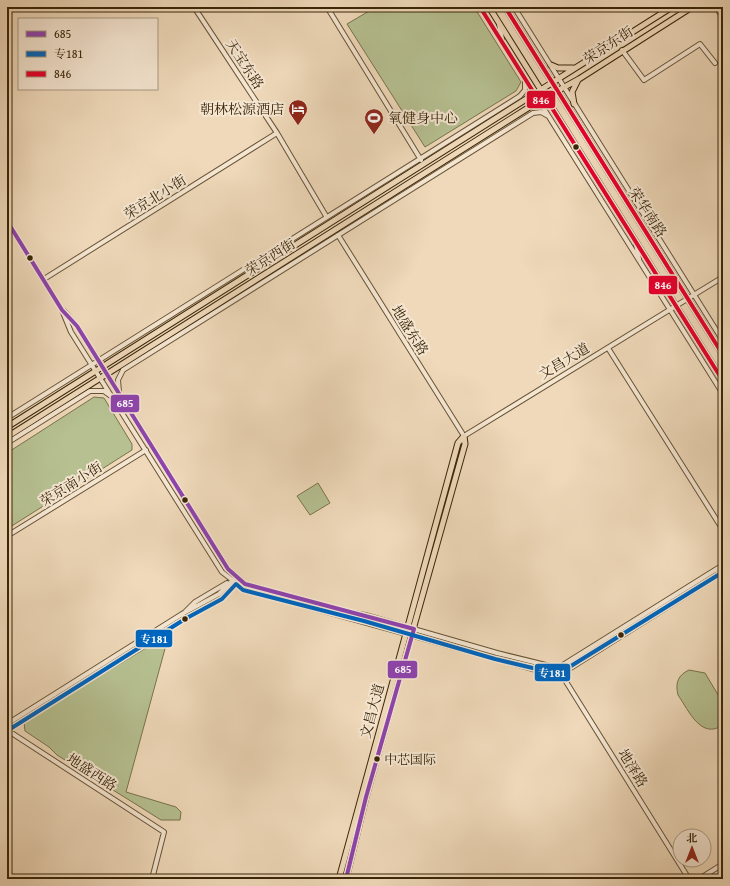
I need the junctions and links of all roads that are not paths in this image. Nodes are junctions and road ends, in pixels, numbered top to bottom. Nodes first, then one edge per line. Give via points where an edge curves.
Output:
1 (194, 7) edge
2 (327, 7) edge
3 (480, 7) edge
4 (489, 7) edge
5 (505, 7) edge
6 (514, 7) edge
7 (672, 7) edge
8 (692, 7) edge
9 (716, 7) edge
10 (723, 18) edge
11 (499, 24) junction
12 (502, 42) junction
13 (622, 50) junction
14 (714, 62) dead end
15 (551, 65) junction
16 (574, 68) junction
17 (559, 78) junction
18 (579, 78) junction
19 (525, 79) junction
20 (552, 83) junction
21 (564, 87) junction
22 (541, 90) junction
23 (557, 91) junction
24 (534, 94) junction
25 (545, 97) junction
26 (539, 101) junction
27 (574, 104) junction
28 (548, 116) junction
29 (277, 133) junction
30 (598, 143) junction
31 (420, 158) junction
32 (601, 161) junction
33 (425, 165) junction
34 (326, 216) junction
35 (7, 221) edge
36 (338, 235) junction
37 (636, 243) junction
38 (640, 261) junction
39 (723, 277) edge
40 (44, 279) junction
41 (695, 294) junction
42 (688, 298) junction
43 (675, 306) junction
44 (670, 309) junction
45 (62, 310) junction
46 (723, 341) edge
47 (608, 348) junction
48 (723, 355) edge
49 (98, 361) junction
50 (92, 365) junction
51 (102, 367) junction
52 (96, 371) junction
53 (107, 374) junction
54 (101, 378) junction
55 (723, 381) edge
56 (118, 393) junction
57 (723, 394) edge
58 (112, 396) junction
59 (7, 418) edge
60 (7, 427) edge
61 (464, 436) junction
62 (7, 437) edge
63 (7, 443) edge
64 (146, 450) junction
65 (723, 530) edge
66 (7, 536) edge
67 (723, 565) edge
68 (715, 570) junction
69 (723, 572) edge
70 (718, 575) junction
71 (236, 576) junction
72 (233, 580) junction
73 (723, 582) edge
74 (407, 627) junction
75 (414, 629) junction
76 (406, 634) junction
77 (412, 636) junction
78 (558, 668) junction
79 (561, 674) junction
80 (7, 724) edge
81 (7, 730) edge
82 (723, 864) edge
83 (152, 879) edge
84 (339, 879) edge
85 (346, 879) edge
86 (690, 879) edge
87 (699, 879) edge

1 - 29 street, 天宝东路
2 - 31 street
3 - 12 street
4 - 11 main road, 荣华南路
5 - 20 main road, 荣华南路
6 - 15 street
7 - 16 main road, 荣京东街
8 - 13 main road, 荣京东街
9 - 10 street
11 - 12 street
11 - 22 main road, 荣华南路
12 - 19 street
13 - 14 street via 644,80 700,44
13 - 18 main road, 荣京东街
15 - 16 main road via 558,68
15 - 17 street
16 - 17 main road, 荣京东街
17 - 20 main road, 荣京东街
17 - 21 street
18 - 21 main road, 荣京东街
18 - 27 main road via 572,92
19 - 24 street
19 - 31 street via 525,90 520,96
20 - 22 main road, 荣京东街
20 - 23 main road, 荣华南路
21 - 23 main road, 荣京东街
21 - 27 street
22 - 24 main road, 荣京西街
22 - 25 main road, 荣华南路
23 - 25 main road, 荣京东街
23 - 32 main road, 荣华南路
24 - 26 street
24 - 33 main road, 荣京西街
25 - 26 main road, 荣京西街
25 - 37 main road, 荣华南路
26 - 28 street
26 - 53 main road, 荣京西街
27 - 30 street
28 - 36 street via 541,112 533,113
28 - 38 street
29 - 34 street, 天宝东路
29 - 40 street, 荣京北小街
30 - 32 street
30 - 41 street
31 - 33 street
31 - 34 street
32 - 42 main road, 荣华南路
33 - 51 main road, 荣京西街
34 - 49 street
35 - 40 street
36 - 56 street via 123,370 118,380
36 - 61 street, 地盛东路
37 - 38 street
37 - 43 main road, 荣华南路
38 - 44 street
39 - 41 street, 文昌大道
40 - 45 street
41 - 42 street, 文昌大道
41 - 46 street
42 - 43 street, 文昌大道
42 - 48 main road, 荣华南路
43 - 44 street, 文昌大道
43 - 55 main road, 荣华南路
44 - 47 street, 文昌大道
44 - 57 street
45 - 49 street via 77,326
45 - 50 street via 71,332
47 - 61 street, 文昌大道
47 - 65 street
49 - 50 street
49 - 51 street
50 - 52 street
50 - 59 street
51 - 52 main road, 荣京西街
51 - 53 street
52 - 54 street
52 - 60 main road, 荣京西街
53 - 54 main road, 荣京西街
53 - 56 street
54 - 58 street
54 - 62 main road, 荣京西街
56 - 71 street via 228,569
58 - 63 street via 104,391 90,391
58 - 64 street
61 - 74 main road, 文昌大道 via 458,443
61 - 75 main road, 文昌大道 via 465,444
64 - 66 street, 荣京南小街
64 - 72 street via 222,572
67 - 68 street
68 - 70 street
68 - 78 street
69 - 70 street
70 - 73 street
70 - 79 street
71 - 72 street
71 - 74 street via 245,584
72 - 76 street via 244,588
72 - 80 street
74 - 75 street
74 - 76 main road, 文昌大道
75 - 77 main road, 文昌大道
75 - 78 street
76 - 77 street
76 - 84 main road, 文昌大道
77 - 79 street via 547,673
77 - 85 main road, 文昌大道 via 366,797
78 - 79 street, 地泽路
79 - 86 street, 地泽路
81 - 83 street, 地盛西路 via 164,832
82 - 87 street

